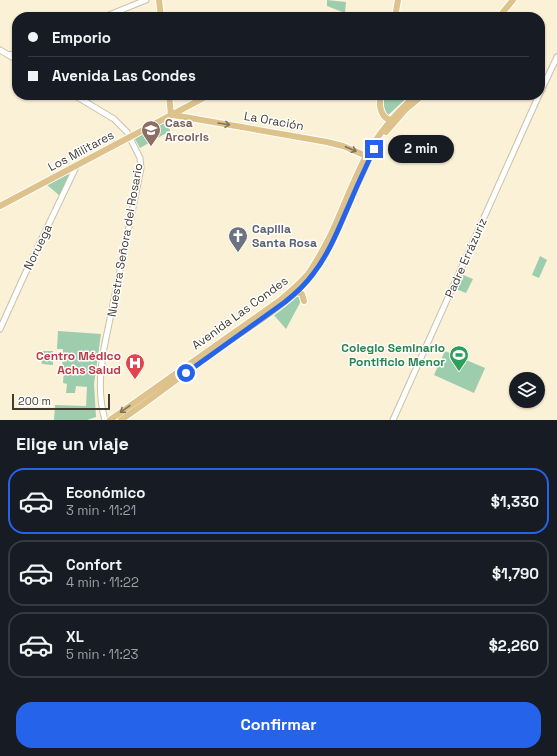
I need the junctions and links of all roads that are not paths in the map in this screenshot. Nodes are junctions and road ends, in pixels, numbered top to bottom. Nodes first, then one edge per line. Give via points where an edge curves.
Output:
1 (146, 0) edge
2 (159, 0) edge
3 (398, 0) edge
4 (513, 0) edge
5 (518, 0) edge
6 (116, 12) edge
7 (160, 12) edge
8 (396, 12) edge
9 (504, 12) edge
10 (509, 12) edge
11 (0, 50) edge
12 (10, 55) edge
13 (557, 56) edge
14 (545, 83) edge
15 (82, 100) edge
16 (170, 100) edge
17 (200, 100) edge
18 (380, 100) edge
19 (411, 100) edge
20 (417, 100) edge
21 (537, 100) edge
22 (171, 115) junction
23 (392, 121) junction
24 (130, 137) junction
25 (368, 157) junction
26 (77, 165) junction
27 (0, 206) edge
28 (297, 292) junction
29 (304, 301) dead end
30 (0, 329) edge
31 (103, 418) edge
32 (110, 420) edge
33 (121, 420) edge
34 (393, 420) edge

1 - 6 street
2 - 7 main road
3 - 8 main road
4 - 9 main road
5 - 10 main road
11 - 12 street
13 - 14 street, Padre Errázuriz
15 - 24 street, Nuestra Señora del Rosario via 114,119
16 - 22 main road
17 - 22 main road, Los Militares
18 - 23 main road via 385,118
19 - 23 main road, Avenida Las Condes
20 - 23 main road, Avenida Las Condes
21 - 34 street, Padre Errázuriz
22 - 24 main road, Los Militares
22 -> 25 main road, La Oración via 327,142
23 - 25 main road, Avenida Las Condes
24 - 26 main road, Los Militares
24 - 31 street, Nuestra Señora del Rosario via 140,158 140,168 103,353 100,383
25 - 28 main road, Avenida Las Condes via 324,258
25 -> 32 main road, Avenida Las Condes via 321,253 302,280 279,301
26 - 27 main road, Los Militares
26 - 30 street, Noruega
28 - 29 main road via 302,294
28 - 33 main road, Avenida Las Condes

